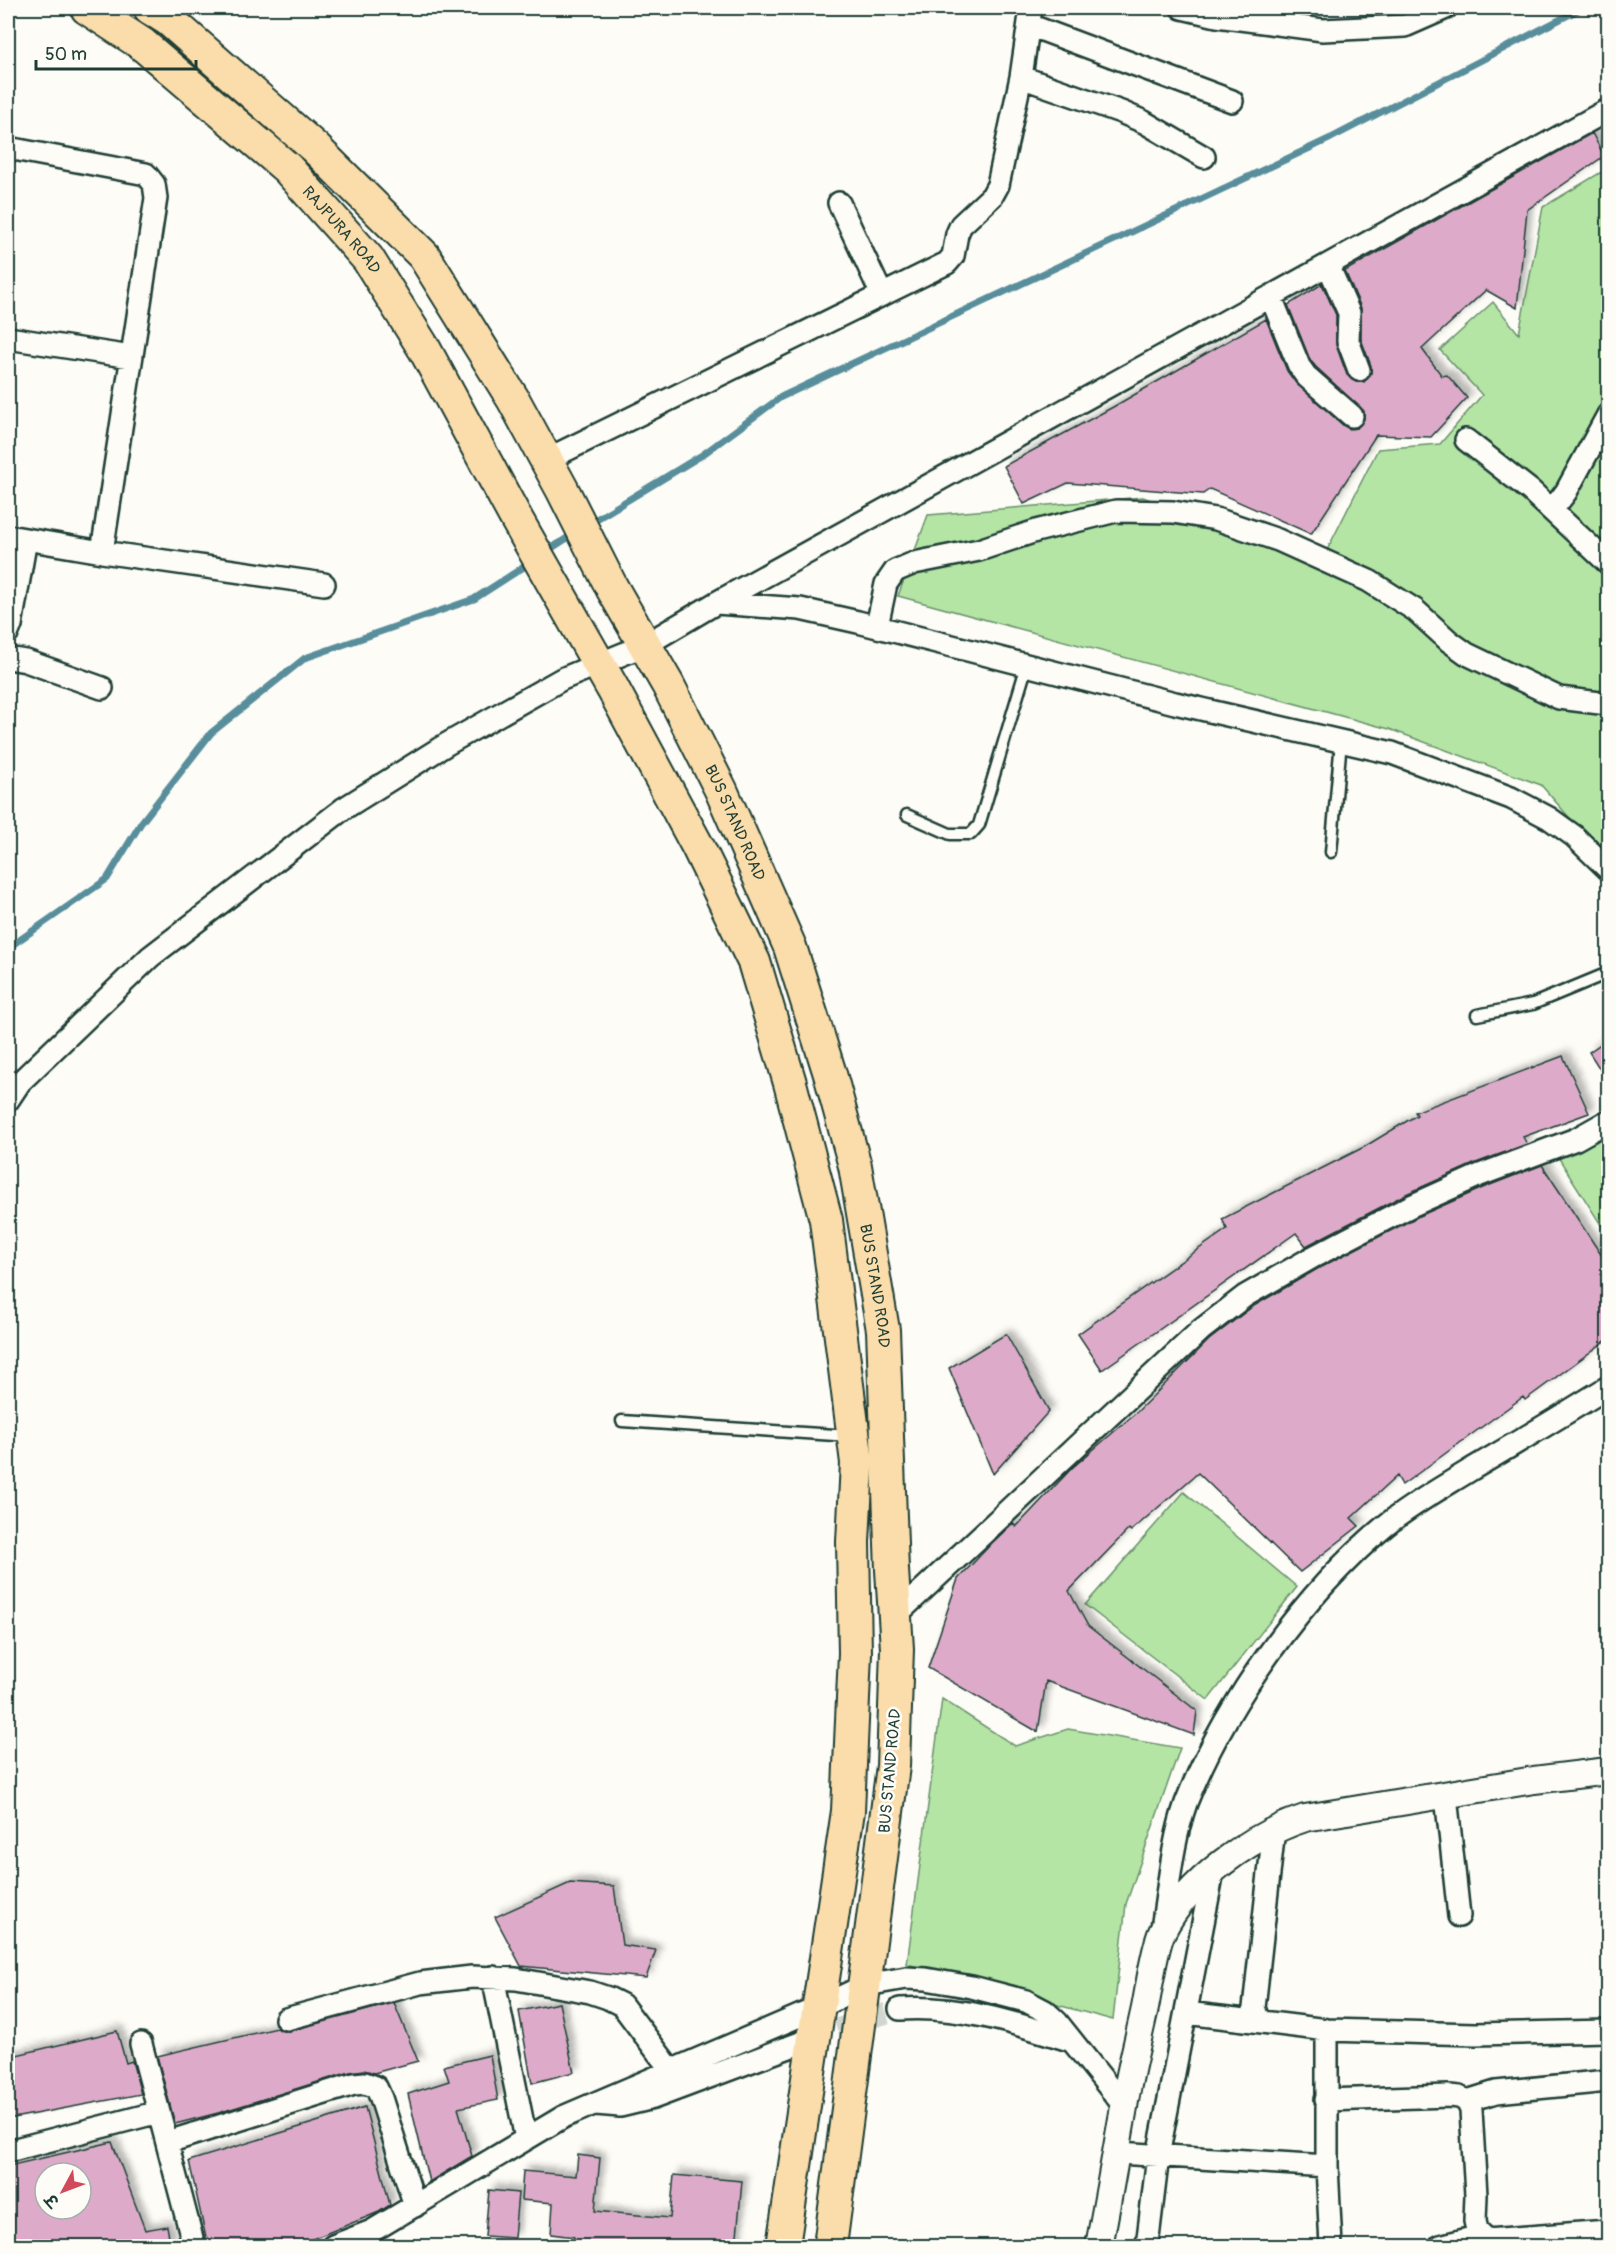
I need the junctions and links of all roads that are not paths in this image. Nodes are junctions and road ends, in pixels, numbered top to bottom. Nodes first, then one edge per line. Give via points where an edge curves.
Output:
1 (87, 8) edge
2 (150, 8) edge
3 (1182, 8) edge
4 (1446, 8) edge
5 (1030, 16) edge
6 (1021, 77) junction
7 (1232, 101) dead end
8 (1608, 110) edge
9 (8, 148) edge
10 (1204, 158) dead end
11 (839, 203) dead end
12 (1328, 265) junction
13 (882, 295) junction
14 (1271, 297) junction
15 (8, 338) edge
16 (131, 357) junction
17 (1359, 370) dead end
18 (1608, 415) edge
19 (1352, 416) dead end
20 (1466, 440) dead end
21 (546, 459) junction
22 (1552, 510) junction
23 (17, 537) edge
24 (102, 552) junction
25 (1608, 563) edge
26 (324, 584) dead end
27 (716, 603) junction
28 (877, 626) junction
29 (8, 632) edge
30 (645, 645) junction
31 (8, 658) edge
32 (599, 665) junction
33 (1027, 665) junction
34 (102, 688) dead end
35 (1608, 704) edge
36 (1341, 741) junction
37 (907, 815) dead end
38 (1331, 852) dead end
39 (1608, 868) edge
40 (1608, 973) edge
41 (1477, 1015) dead end
42 (8, 1100) edge
43 (1608, 1121) edge
44 (1608, 1388) edge
45 (622, 1421) dead end
46 (854, 1436) junction
47 (895, 1616) junction
48 (1608, 1771) edge
49 (1446, 1796) junction
50 (1274, 1829) junction
51 (1213, 1871) junction
52 (1459, 1916) dead end
53 (1161, 1934) junction
54 (493, 1977) junction
55 (866, 1985) junction
56 (820, 2007) junction
57 (900, 2009) tunnel mouth
58 (1186, 2013) junction
59 (286, 2019) dead end
60 (1262, 2022) junction
61 (1327, 2030) junction
62 (1608, 2031) edge
63 (808, 2040) tunnel mouth
64 (1072, 2041) junction
65 (141, 2044) dead end
66 (671, 2070) junction
67 (1608, 2081) edge
68 (1326, 2100) junction
69 (1467, 2100) junction
70 (596, 2104) junction
71 (1124, 2106) junction
72 (159, 2112) junction
73 (526, 2139) junction
74 (168, 2142) junction
75 (8, 2151) edge
76 (1118, 2153) junction
77 (1158, 2156) junction
78 (1327, 2166) junction
79 (415, 2206) junction
80 (1608, 2231) edge
81 (1481, 2236) junction
82 (373, 2239) edge
83 (1559, 2241) edge
84 (194, 2247) edge
85 (333, 2247) edge
86 (783, 2247) edge
87 (830, 2247) edge
88 (1100, 2247) edge
89 (1147, 2247) edge
90 (1332, 2247) edge
91 (1440, 2247) edge

1 - 32 main road, RAJPURA ROAD via 142,44 287,168 368,259 425,350
2 - 21 main road, BUS STAND ROAD via 169,20 315,148 424,256
3 - 4 street via 1323,30 1405,26
5 - 6 street
5 - 7 street
6 - 10 street via 1144,122
6 - 13 street via 998,185 992,196 961,225 953,256 947,262
8 - 12 street
9 - 16 street via 135,171 146,174 154,184 156,198
11 - 13 street
12 - 14 street
12 - 17 street via 1349,313 1348,341
13 - 21 street
14 - 19 street via 1299,366
14 - 27 street
15 - 16 street
16 - 24 street
18 - 22 street
20 - 22 street
21 - 30 main road, BUS STAND ROAD
22 - 25 street
23 - 24 street
23 - 29 street
24 - 26 street
27 - 28 street via 800,609
27 - 30 street
28 - 33 street
28 - 35 street via 886,584 896,571 914,563 979,550 1116,511 1173,512 1216,519 1278,540 1369,581 1415,610 1467,654 1559,698
30 - 32 street
30 - 47 main road, BUS STAND ROAD via 720,790 790,947 855,1166 884,1330
31 - 34 street
32 - 42 street via 533,695 343,809 150,957 20,1082
32 - 46 main road via 698,847 754,962 826,1220
33 - 36 street
33 - 37 lane via 979,825 971,834 956,834
36 - 38 lane
36 - 39 street via 1392,753 1511,798 1574,836
40 - 41 lane via 1533,1004
43 - 47 street via 1576,1139 1411,1206 1245,1296 1201,1330
44 - 53 street via 1403,1512 1310,1599 1235,1708 1186,1803
45 - 46 lane
46 - 56 main road via 855,1653 848,1811
47 - 55 main road, BUS STAND ROAD via 893,1766
48 - 49 street
49 - 50 street via 1305,1818
49 - 52 street
50 - 51 street
50 - 60 street via 1254,2008
51 - 53 street via 1178,1906
51 - 58 street
53 - 71 street
54 - 59 street via 420,1983
54 - 66 street via 590,1992 622,2005
54 - 73 street
55 - 56 street
55 - 64 street via 926,1979 1026,2001 1045,2011
55 - 87 main road, BUS STAND ROAD
56 - 66 street
56 - 86 main road
57 - 64 street via 983,2015
58 - 60 street
58 - 77 street
60 - 61 street
61 - 62 street via 1475,2034
61 - 68 street
63 - 70 street via 653,2098 620,2106
64 - 71 street
65 - 72 street
66 - 70 street
67 - 69 street via 1496,2092
68 - 69 street via 1449,2096
68 - 78 street
69 - 81 street via 1471,2110 1475,2221
70 - 73 street via 563,2117
71 - 76 street
72 - 74 street
72 - 75 street
73 - 79 street
74 - 79 street via 365,2083 376,2087 381,2098
74 - 84 street
76 - 77 street
76 - 88 street
77 - 78 street
77 - 89 street
78 - 90 street
79 - 82 street
80 - 83 street
81 - 83 street via 1487,2240
81 - 91 street
82 - 85 street

